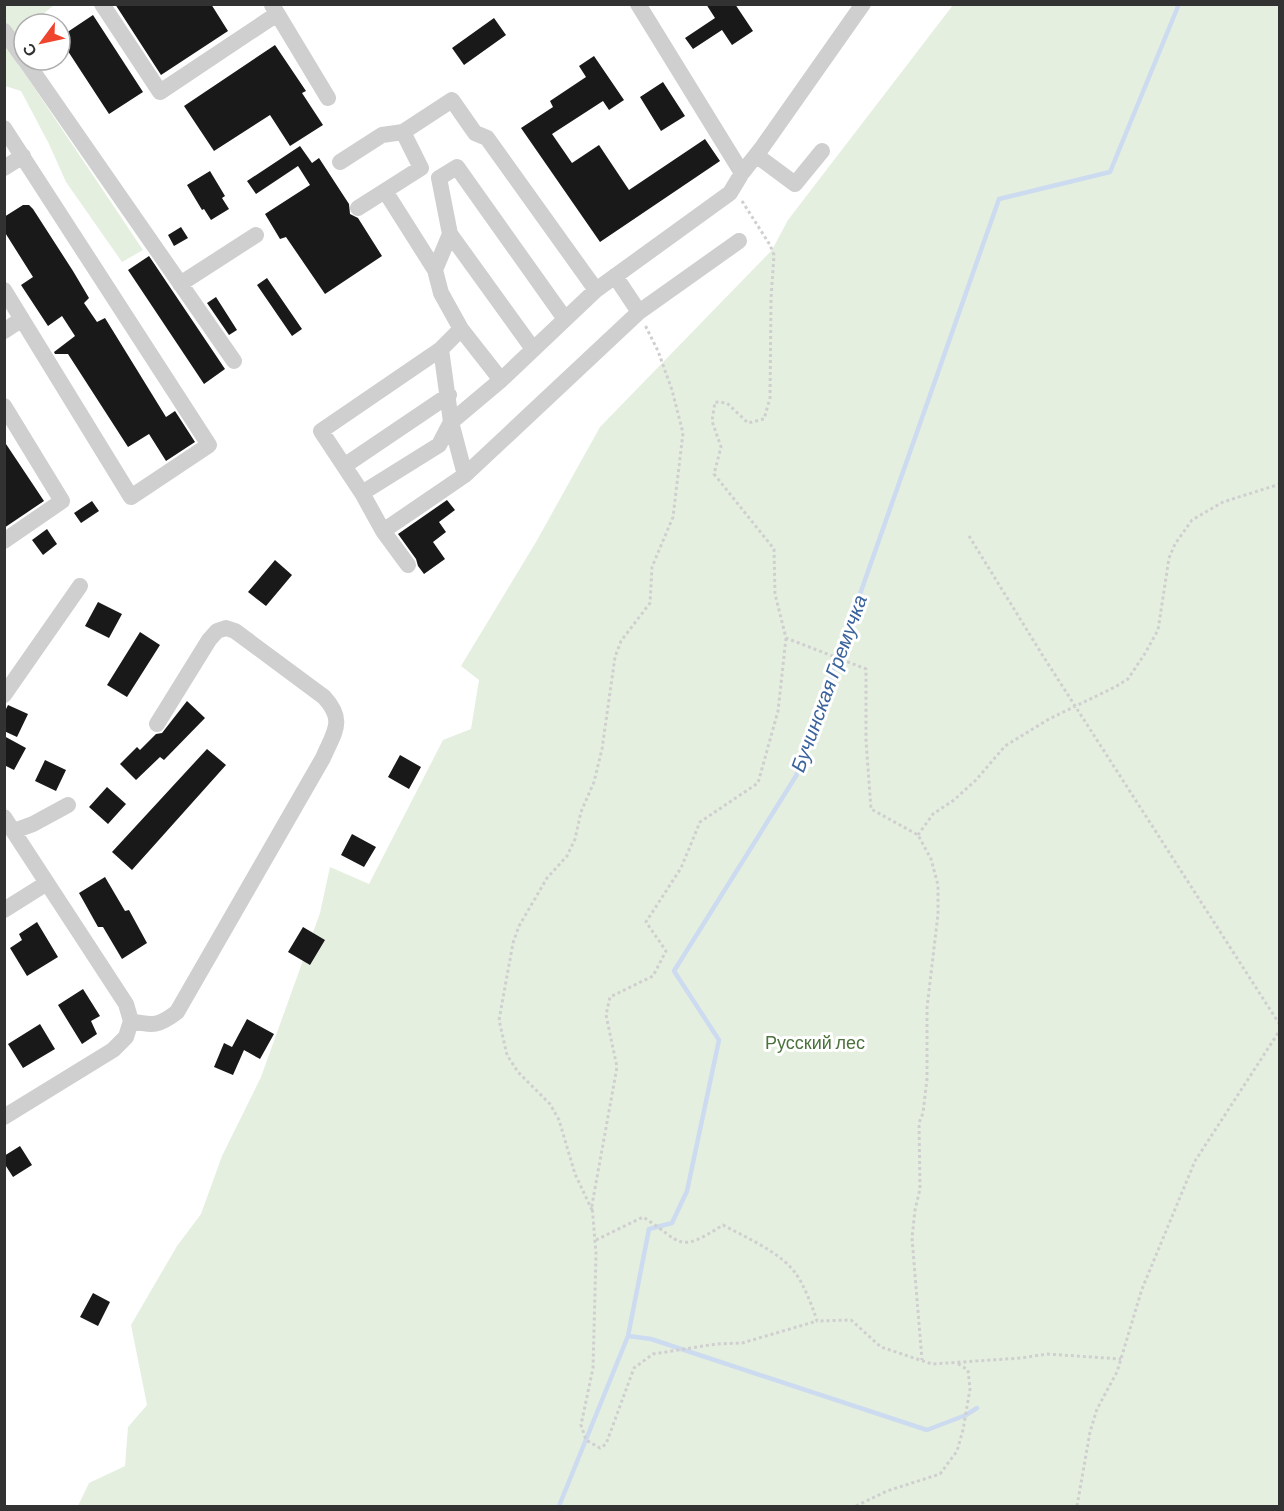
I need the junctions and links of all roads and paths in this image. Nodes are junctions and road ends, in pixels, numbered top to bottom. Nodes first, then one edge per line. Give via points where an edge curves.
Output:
1 (102, 4) edge
2 (638, 4) edge
3 (863, 4) edge
4 (274, 9) edge
5 (33, 72) edge
6 (328, 98) dead end
7 (4, 128) edge
8 (403, 132) junction
9 (822, 151) dead end
10 (756, 155) junction
11 (23, 156) junction
12 (340, 162) dead end
13 (4, 168) edge
14 (421, 168) junction
15 (742, 173) junction
16 (439, 178) junction
17 (733, 187) junction
18 (385, 191) junction
19 (358, 208) dead end
20 (450, 234) junction
21 (256, 236) dead end
22 (739, 241) dead end
23 (435, 270) junction
24 (615, 276) junction
25 (180, 284) junction
26 (4, 290) edge
27 (596, 290) junction
28 (639, 312) junction
29 (22, 319) junction
30 (565, 319) junction
31 (461, 329) junction
32 (4, 331) edge
33 (441, 349) junction
34 (533, 349) junction
35 (234, 361) dead end
36 (501, 380) junction
37 (449, 395) junction
38 (4, 406) edge
39 (451, 423) junction
40 (344, 466) junction
41 (465, 475) junction
42 (1280, 484) edge
43 (362, 493) junction
44 (383, 531) junction
45 (969, 536) dead end
46 (4, 541) edge
47 (408, 565) dead end
48 (80, 586) dead end
49 (786, 638) junction
50 (4, 695) edge
51 (1075, 706) junction
52 (157, 724) dead end
53 (68, 805) dead end
54 (4, 817) edge
55 (14, 831) junction
56 (918, 836) junction
57 (47, 883) junction
58 (4, 910) edge
59 (131, 1021) junction
60 (1280, 1028) edge
61 (4, 1117) edge
62 (592, 1212) junction
63 (595, 1240) junction
64 (817, 1321) junction
65 (1121, 1359) junction
66 (922, 1360) junction
67 (956, 1362) junction
68 (856, 1506) edge
69 (1077, 1506) edge

1 - 4 street via 160,92
2 - 15 street
3 - 10 street
4 - 6 street
5 - 25 street
7 - 11 street
8 - 12 street via 382,135
8 - 14 street
8 - 27 street via 452,100 475,133 488,138
9 - 10 street via 795,184
10 - 15 street
11 - 13 street
11 - 29 street via 209,445 131,497
14 - 16 street
14 - 18 street
15 - 17 street
16 - 20 street
16 - 30 street via 457,167
17 - 24 street
17 - 49 path via 774,255 771,398 764,419 748,423 727,403 715,402 712,421 721,447 714,474 774,549 775,594
18 - 19 street
18 - 23 street
20 - 23 street
20 - 34 street
21 - 25 street
22 - 28 street
23 - 31 street via 441,293
24 - 27 street
24 - 28 street
25 - 35 street
26 - 29 street
27 - 30 street
28 - 41 street
28 - 62 path via 662,361 683,433 675,508 652,567 650,603 621,641 615,657 594,782 575,839 519,926 499,1020 507,1055 559,1120 575,1174
29 - 32 street
30 - 34 street
31 - 33 street
31 - 36 street
33 - 37 street
33 - 40 street via 321,431
34 - 36 street
36 - 39 street
37 - 39 street
37 - 40 street
38 - 46 street via 62,501
39 - 41 street
39 - 43 street via 439,445
40 - 43 street
41 - 44 street
42 - 51 path via 1223,502 1192,520 1171,551 1158,630 1140,662 1128,679
43 - 44 street
44 - 47 street
45 - 51 path
48 - 50 street
49 - 56 path via 866,669 871,809
49 - 62 path via 778,711 758,783 700,822 681,867 646,921 666,951 653,976 610,997 606,1015 617,1067
51 - 56 path via 1005,746 976,780 933,813
51 - 60 path
52 - 59 street via 209,639 226,628 324,697 334,707 338,723 324,758 177,1012 149,1026
53 - 55 street
54 - 55 street
55 - 57 street
56 - 66 path via 931,859 938,906 927,1008 927,1078 919,1123 921,1189 912,1238
57 - 58 street
57 - 59 street via 126,1004
59 - 61 street via 126,1036 113,1050
60 - 65 path via 1195,1161 1142,1289
62 - 63 path
63 - 64 path via 643,1217 672,1240 684,1244 702,1239 723,1225 781,1259 796,1274
63 - 64 path via 593,1368 581,1425 586,1440 600,1448 606,1444 634,1368 653,1354 741,1343
64 - 66 path via 851,1320 881,1347
65 - 67 path via 1047,1354
65 - 69 path via 1090,1432
66 - 67 path via 933,1364
67 - 68 path via 968,1370 970,1378 957,1451 940,1474

